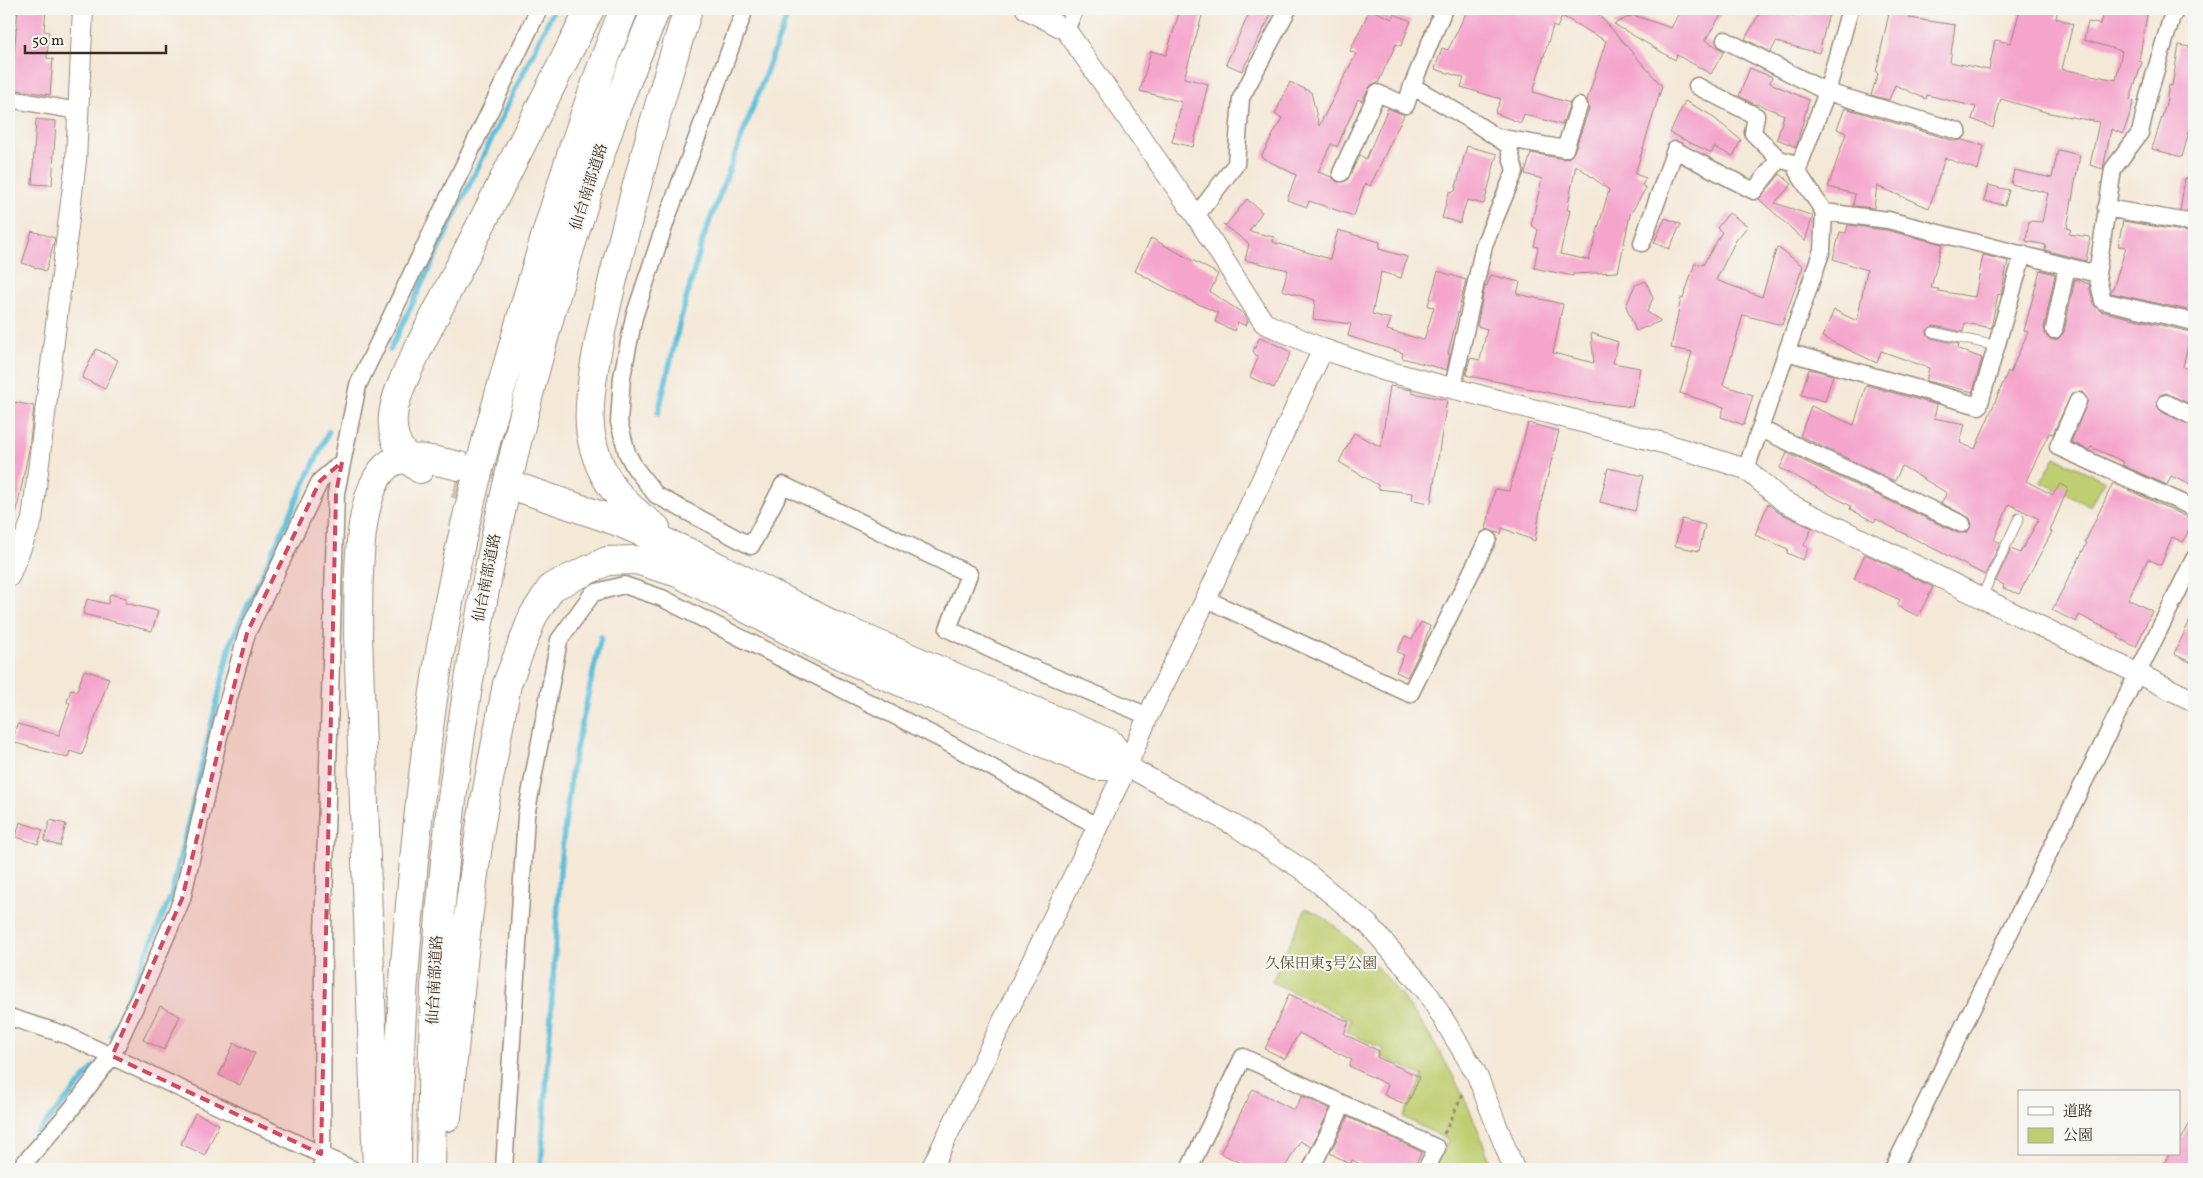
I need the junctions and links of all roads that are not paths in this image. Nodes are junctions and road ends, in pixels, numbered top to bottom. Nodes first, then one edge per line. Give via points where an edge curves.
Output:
1 (82, 9) edge
2 (539, 9) edge
3 (590, 9) edge
4 (624, 9) edge
5 (656, 9) edge
6 (688, 9) edge
7 (745, 9) edge
8 (1026, 9) edge
9 (1075, 9) edge
10 (1288, 9) edge
11 (1444, 9) edge
12 (1850, 9) edge
13 (2177, 9) edge
14 (1066, 30) junction
15 (1725, 40) dead end
16 (1412, 86) junction
17 (1697, 86) dead end
18 (1827, 92) junction
19 (9, 99) edge
20 (1579, 106) dead end
21 (78, 110) junction
22 (1958, 131) dead end
23 (1495, 137) junction
24 (1779, 159) junction
25 (1800, 164) junction
26 (1341, 173) dead end
27 (2106, 208) junction
28 (1824, 212) junction
29 (1196, 216) junction
30 (2194, 223) edge
31 (1642, 242) dead end
32 (2023, 254) junction
33 (2067, 266) junction
34 (2097, 274) junction
35 (2194, 322) edge
36 (2054, 330) dead end
37 (1933, 332) dead end
38 (1997, 346) junction
39 (1323, 349) junction
40 (1787, 352) junction
41 (1453, 387) junction
42 (2078, 401) dead end
43 (2166, 403) dead end
44 (2194, 417) edge
45 (1761, 429) junction
46 (409, 459) junction
47 (342, 462) junction
48 (1746, 469) junction
49 (457, 475) tunnel mouth
50 (520, 497) tunnel mouth
51 (2194, 508) edge
52 (2019, 518) dead end
53 (1962, 524) dead end
54 (1488, 539) dead end
55 (2194, 559) edge
56 (685, 564) junction
57 (9, 577) edge
58 (1981, 598) junction
59 (1206, 599) junction
60 (2136, 674) junction
61 (2194, 701) edge
62 (1148, 716) junction
63 (1127, 766) junction
64 (1097, 826) junction
65 (9, 1017) edge
66 (112, 1056) junction
67 (1343, 1104) junction
68 (322, 1162) edge
69 (19, 1169) edge
70 (352, 1169) edge
71 (377, 1169) edge
72 (397, 1169) edge
73 (431, 1169) edge
74 (441, 1169) edge
75 (504, 1169) edge
76 (931, 1169) edge
77 (1189, 1169) edge
78 (1311, 1169) edge
79 (1426, 1169) edge
80 (1514, 1169) edge
81 (1894, 1169) edge

1 - 21 street
2 - 47 street via 358,385
3 - 46 highway via 416,351 398,393 392,413 394,436
4 - 72 highway, 仙台南部道路 via 586,109 548,226 485,440 453,580 420,795 400,1040
5 - 73 highway, 仙台南部道路 via 613,118 553,305 515,451 484,593 446,850 432,1053
6 - 56 highway via 656,110 599,339 590,434 601,470 619,498 646,521
7 - 62 street via 634,316 622,378 619,422 627,454 656,495 751,546 783,485 969,574 948,629
8 - 14 street
9 - 14 street
10 - 29 street via 1241,98 1236,164
11 - 16 street
12 - 18 street
13 - 27 street via 2172,16 2149,93 2140,133 2113,169
14 - 29 street
15 - 18 street
16 - 23 street
16 - 26 street via 1406,105 1377,93
17 - 24 street via 1756,116 1753,132
18 - 22 street
18 - 25 street
19 - 21 street
20 - 23 street via 1565,149
21 - 57 street via 76,161 32,520
23 - 41 street via 1508,146 1515,171 1484,246
24 - 25 street
24 - 31 street via 1754,192 1675,150
25 - 28 street via 1798,171
27 - 30 street
27 - 34 street
28 - 32 street via 1888,220
28 - 40 street via 1822,250
29 - 39 street via 1264,324
32 - 33 street
32 - 38 street
33 - 34 street
33 - 36 street
34 - 35 street via 2103,301
37 - 38 lane
38 - 40 street via 1979,406
39 - 41 street via 1386,371
39 - 59 street
40 - 45 street
41 - 48 street via 1663,443
42 - 51 street via 2058,447
43 - 44 street
45 - 48 street
45 - 53 street
46 - 49 highway via 431,460
46 - 71 highway via 395,461 384,468 374,483 366,504 360,554 358,635
47 - 66 street via 320,481 247,633 223,719 182,899
47 - 68 street via 336,503 324,936
48 - 58 street via 1783,501
50 - 56 highway via 616,521
52 - 58 lane
54 - 59 street via 1410,694
55 - 60 street
56 - 63 highway via 1109,743
56 - 74 highway via 607,561 580,572 552,587 522,644 507,684 481,822
58 - 60 street
59 - 62 street
60 - 61 street
60 - 81 street
62 - 63 street
63 - 64 street
63 - 80 street via 1232,824 1303,870 1368,924 1427,992 1476,1073
64 - 75 street via 939,738 662,598 624,585 593,593 558,640 526,816
64 - 76 street
65 - 66 street via 66,1035
66 - 68 street
66 - 69 street
67 - 77 street via 1243,1057
67 - 78 street
67 - 79 street via 1437,1148
68 - 70 street

